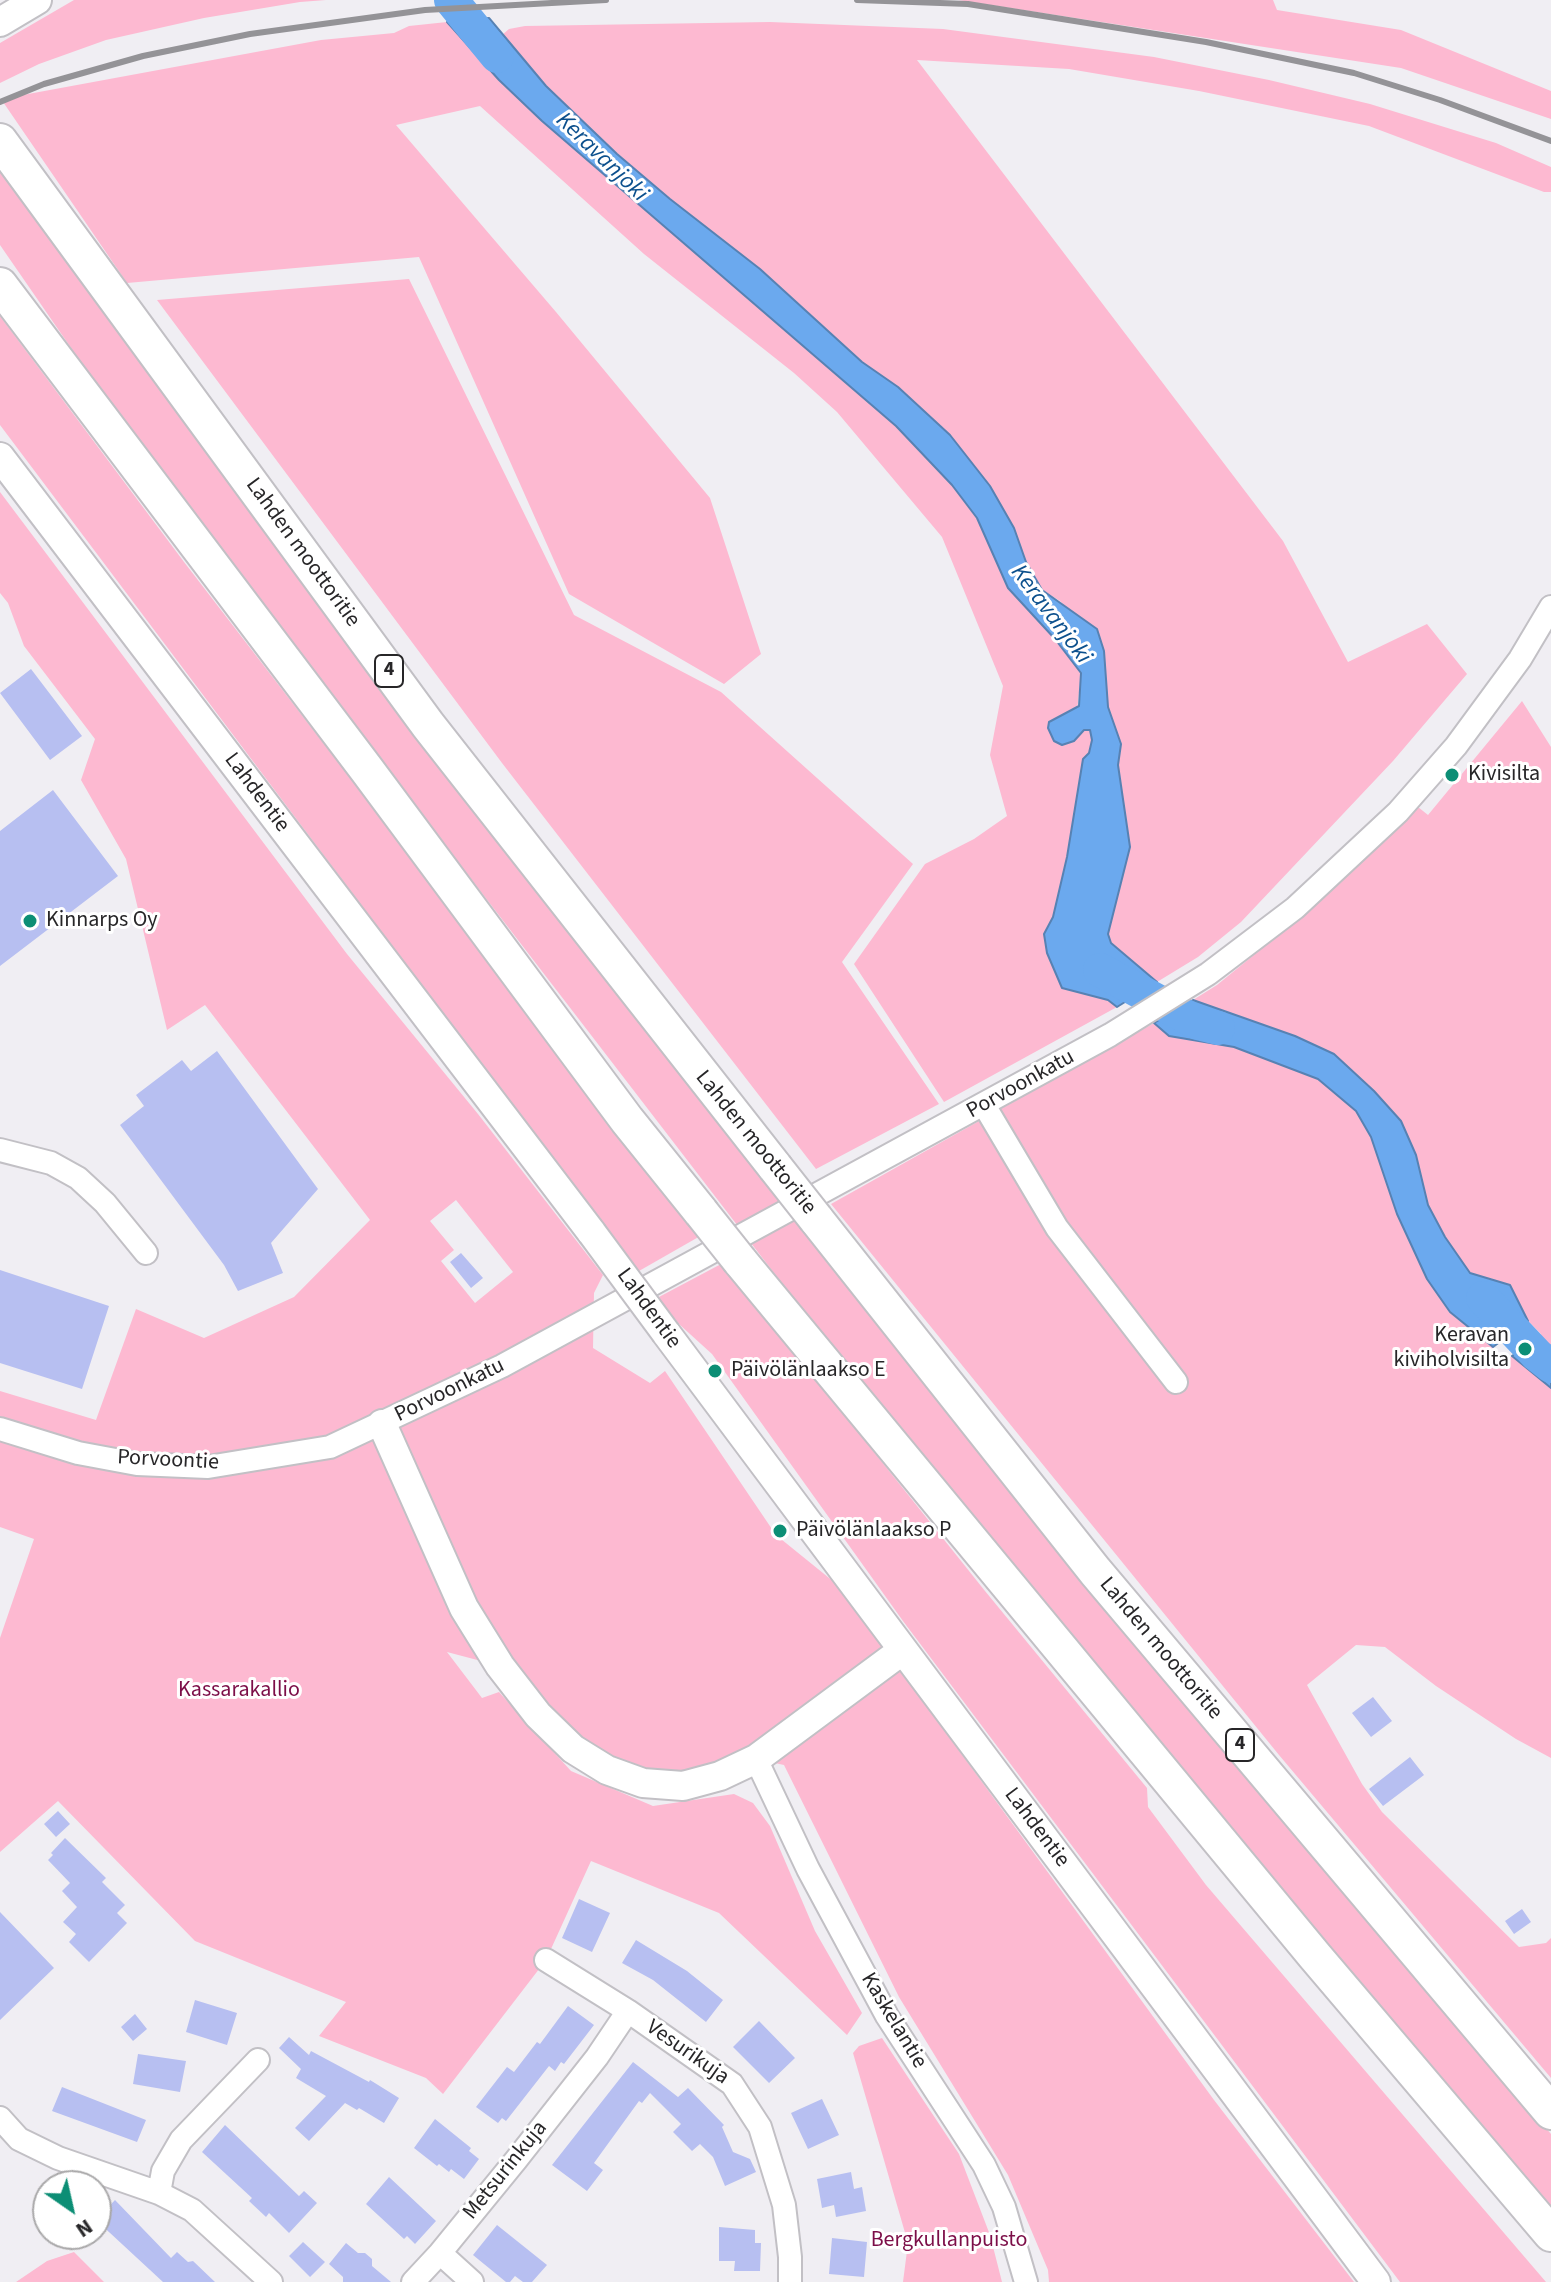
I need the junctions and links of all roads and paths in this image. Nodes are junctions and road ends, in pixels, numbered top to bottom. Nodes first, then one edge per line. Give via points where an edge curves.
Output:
1 (37, 0) edge
2 (0, 22) edge
3 (8, 153) edge
4 (0, 285) edge
5 (0, 457) edge
6 (1551, 607) edge
7 (984, 1105) junction
8 (0, 1150) edge
9 (146, 1253) dead end
10 (1176, 1382) dead end
11 (382, 1424) junction
12 (0, 1429) edge
13 (903, 1650) junction
14 (756, 1759) junction
15 (546, 1960) dead end
16 (628, 2011) junction
17 (258, 2060) dead end
18 (1551, 2112) edge
19 (0, 2118) edge
20 (159, 2193) junction
21 (1551, 2234) edge
22 (440, 2253) junction
23 (271, 2282) edge
24 (413, 2282) edge
25 (472, 2282) edge
26 (790, 2282) edge
27 (1026, 2282) edge
28 (1376, 2282) edge

1 - 2 main road
3 - 18 highway, Lahden moottoritie / 4, bridge via 428,725 775,1167 1095,1571
4 - 21 highway, bridge via 627,1120 1314,1955
5 - 13 main road, Lahdentie, bridge
6 - 7 street, Porvoonkatu via 1456,746 1398,812 1295,908 1208,974
7 - 10 street via 1057,1228
7 - 11 street, Porvoonkatu via 502,1366
8 - 9 street via 51,1163 78,1178
11 - 12 street, Porvoontie via 330,1447 208,1467 137,1464
11 - 14 main road via 464,1608 500,1666 573,1749 607,1770 643,1783 683,1786
13 - 14 main road
13 - 28 main road, Lahdentie
14 - 27 street, Kaskelantie via 887,2016 984,2165 1004,2207
15 - 16 street, Vesurikuja
16 - 22 street, Metsurinkuja
16 - 26 street, Vesurikuja via 732,2084 760,2127 784,2205
17 - 20 street via 181,2140 163,2171
19 - 20 street via 19,2139 58,2158
20 - 23 street via 192,2210
22 - 24 street, Metsurinkuja
22 - 25 street

